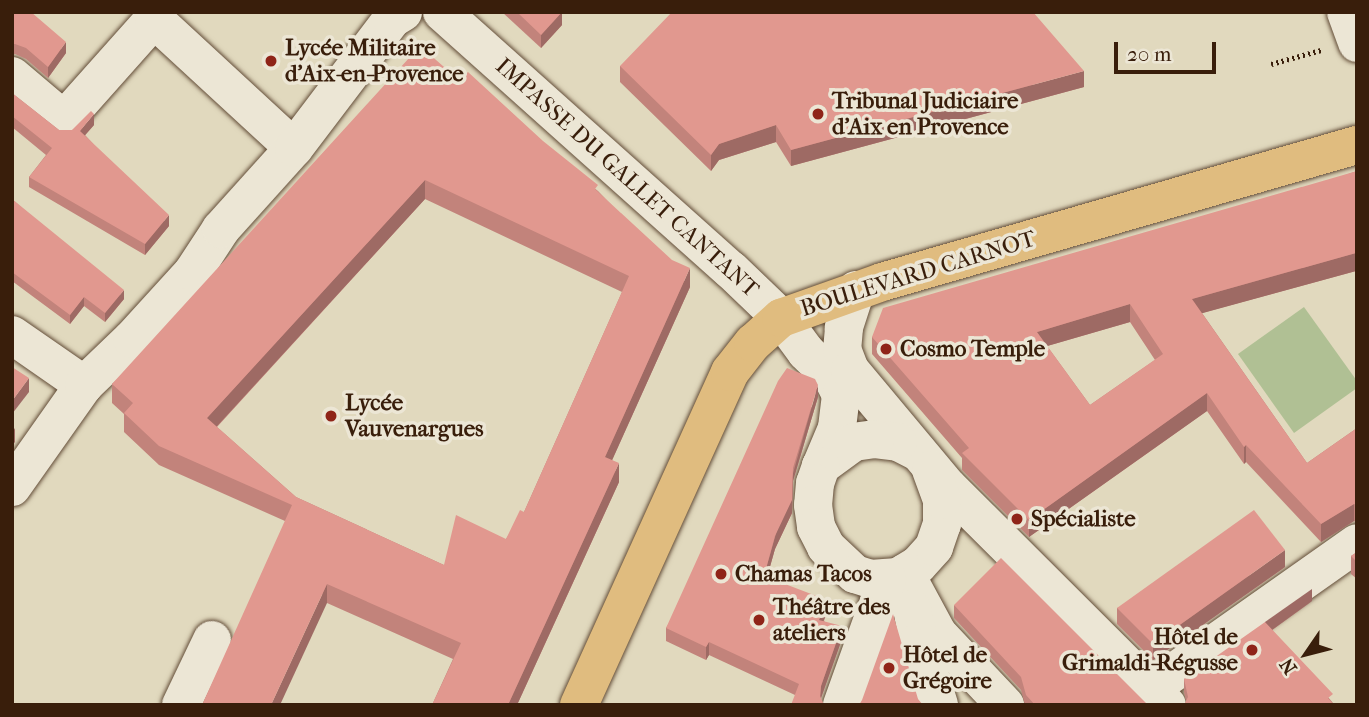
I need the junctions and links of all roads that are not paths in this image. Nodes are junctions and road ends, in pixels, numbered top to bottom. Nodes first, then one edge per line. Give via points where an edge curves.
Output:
1 (403, 12) edge
2 (442, 12) edge
3 (12, 76) edge
4 (1357, 145) edge
5 (294, 148) junction
6 (856, 290) junction
7 (781, 318) junction
8 (12, 335) edge
9 (84, 385) junction
10 (924, 459) junction
11 (821, 467) junction
12 (12, 487) edge
13 (1357, 543) edge
14 (896, 576) junction
15 (212, 640) dead end
16 (1159, 697) edge
17 (181, 705) edge
18 (579, 705) edge
19 (842, 705) edge
20 (939, 705) edge
21 (1005, 705) edge

1 - 5 street via 392,19
2 - 7 street, IMPASSE DU GALLET CANTANT
3 - 5 street via 64,120 154,19
4 - 6 main road, BOULEVARD CARNOT
5 - 9 street via 221,229 193,272
6 - 7 main road, BOULEVARD CARNOT
6 - 10 street via 842,349 850,370
7 - 11 street, IMPASSE DU GALLET CANTANT via 832,377 841,396 837,428
7 - 18 main road, BOULEVARD CARNOT via 730,372
8 - 9 street
9 - 12 street
10 - 11 street via 898,442 875,439 854,442
10 - 14 street via 942,500 942,524 934,547 918,565
10 - 16 street
11 - 14 street via 813,505 816,527 826,547 855,574 870,579
13 - 16 street
14 - 19 street
14 - 20 street
14 - 21 street via 938,635
15 - 17 street

